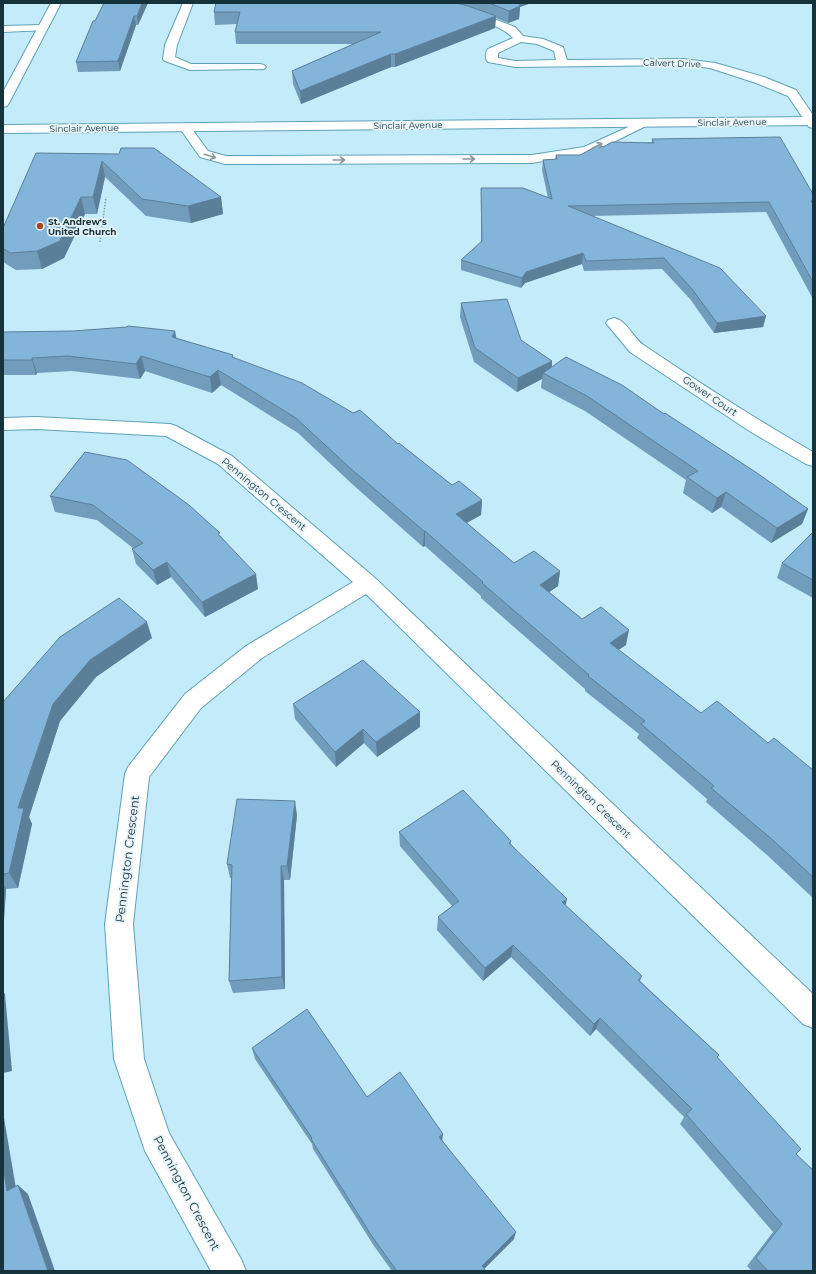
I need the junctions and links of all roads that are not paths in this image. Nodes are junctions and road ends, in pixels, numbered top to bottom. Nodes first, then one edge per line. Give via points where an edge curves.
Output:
1 (56, 3) edge
2 (188, 3) edge
3 (421, 3) edge
4 (42, 28) junction
5 (3, 29) edge
6 (520, 38) junction
7 (562, 63) junction
8 (260, 66) dead end
9 (3, 103) edge
10 (812, 122) edge
11 (644, 123) junction
12 (185, 127) junction
13 (3, 129) edge
14 (614, 323) dead end
15 (3, 424) edge
16 (813, 460) edge
17 (368, 583) junction
18 (813, 1014) edge
19 (229, 1271) edge

1 - 4 street
2 - 8 street via 171,45 169,59 190,67
3 - 6 street via 474,15 511,29
4 - 5 lane
4 - 9 street
6 - 7 street via 539,41 559,49
6 - 7 street, Calvert Drive via 492,51 492,60 515,64
7 - 10 street, Calvert Drive via 683,62 711,65 792,93
10 - 11 street, Sinclair Avenue
11 - 12 street, Sinclair Avenue
12 -> 11 lane via 204,154 225,160 532,159 587,150
12 - 13 street, Sinclair Avenue
14 - 16 street, Gower Court via 636,348 757,428
15 - 17 street, Pennington Crescent via 36,423 170,430 225,460
17 - 18 street, Pennington Crescent
17 - 19 street, Pennington Crescent via 254,652 193,701 137,774 119,924 129,1059 156,1140

